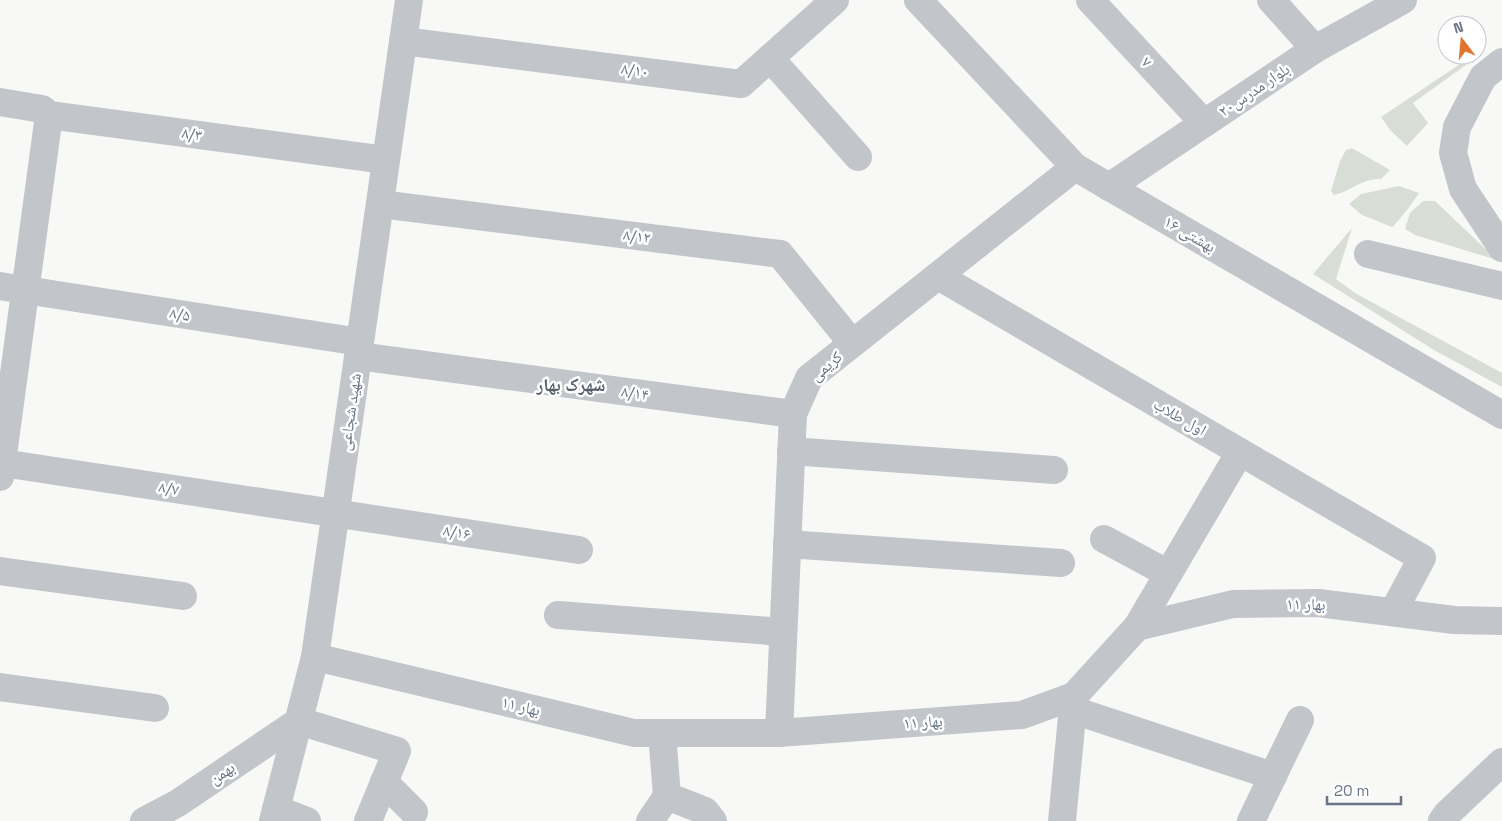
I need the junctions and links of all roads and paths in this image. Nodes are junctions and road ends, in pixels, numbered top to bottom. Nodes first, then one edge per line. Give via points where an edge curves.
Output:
1 (835, 0) edge
2 (918, 0) edge
3 (1090, 0) edge
4 (1271, 0) edge
5 (1403, 0) edge
6 (405, 1) edge
7 (403, 41) junction
8 (1315, 49) junction
9 (770, 58) junction
10 (1502, 62) edge
11 (0, 102) edge
12 (49, 115) junction
13 (1204, 123) junction
14 (858, 157) dead end
15 (386, 160) junction
16 (1075, 168) junction
17 (1109, 187) junction
18 (380, 204) junction
19 (1502, 248) edge
20 (1368, 254) dead end
21 (938, 276) junction
22 (1502, 286) edge
23 (13, 288) edge
24 (852, 344) junction
25 (359, 349) junction
26 (6, 389) edge
27 (793, 414) junction
28 (1502, 415) edge
29 (791, 451) junction
30 (1240, 452) junction
31 (1, 470) edge
32 (1054, 470) dead end
33 (336, 514) junction
34 (1104, 539) dead end
35 (787, 544) junction
36 (578, 550) dead end
37 (1061, 563) dead end
38 (0, 571) edge
39 (1167, 573) junction
40 (183, 596) dead end
41 (1393, 612) junction
42 (558, 615) dead end
43 (1502, 620) edge
44 (1137, 627) junction
45 (783, 632) junction
46 (315, 657) junction
47 (0, 687) edge
48 (1073, 703) junction
49 (155, 708) dead end
50 (1300, 720) dead end
51 (298, 721) junction
52 (662, 733) junction
53 (779, 733) junction
54 (1502, 762) edge
55 (1273, 776) junction
56 (384, 782) junction
57 (667, 796) junction
58 (414, 812) dead end
59 (274, 815) edge
60 (1066, 819) edge
61 (144, 821) edge
62 (307, 821) edge
63 (368, 821) edge
64 (650, 821) edge
65 (713, 821) edge
66 (1251, 821) edge
67 (1442, 821) edge

1 - 9 street, ۸/۱۰
2 - 16 street, ۱۶ بهشتی
3 - 13 street, ۷
4 - 8 street
5 - 8 street, بلوار مدرس۲۰
6 - 7 street, شهید شجاعی
7 - 9 street, ۸/۱۰ via 741,84
7 - 15 street, شهید شجاعی
8 - 13 street, بلوار مدرس۲۰
9 - 14 street
10 - 19 street via 1483,77 1457,127 1453,153 1462,189
11 - 12 street, ۸/۳ via 42,109
12 - 15 street, ۸/۳
12 - 23 street
13 - 17 street, بلوار مدرس۲۰
15 - 18 street, شهید شجاعی
16 - 17 street, ۱۶ بهشتی
16 - 21 street, کریمی
17 - 28 street, ۱۶ بهشتی
18 - 24 street, ۸/۱۲ via 780,254
18 - 25 street, شهید شجاعی
20 - 22 street
21 - 24 street, کریمی
21 - 30 street, اول طلاب
23 - 25 street, ۸/۵
23 - 26 street
24 - 27 street, کریمی via 809,378
25 - 27 street, ۸/۱۴
25 - 33 street, شهید شجاعی
26 - 31 street
27 - 29 street, کریمی
29 - 32 street
29 - 35 street, کریمی
30 - 39 street
30 - 41 street, اول طلاب via 1422,558
31 - 33 street, ۸/۷
33 - 36 street, ۸/۱۶
33 - 46 street, شهید شجاعی
34 - 39 street
35 - 37 street
35 - 45 street, کریمی
38 - 40 street
39 - 44 street
41 - 43 street, بهار ۱۱ via 1454,620
41 - 44 street, بهار ۱۱ via 1318,603 1233,604
42 - 45 street
44 - 48 street, بهار ۱۱
45 - 53 street, کریمی
46 - 51 street, شهید شجاعی
46 - 52 street, بهار ۱۱ via 634,732
47 - 49 street
48 - 53 street, بهار ۱۱ via 1022,715
48 - 55 street
48 - 60 street
50 - 55 street
51 - 56 street via 397,751
51 - 59 street, شهید شجاعی
51 - 61 street, بهمن via 178,803
52 - 53 street, بهار ۱۱
52 - 57 street
54 - 67 street
55 - 66 street
56 - 58 street
56 - 63 street
57 - 64 street
57 - 65 street via 705,810
59 - 62 street

